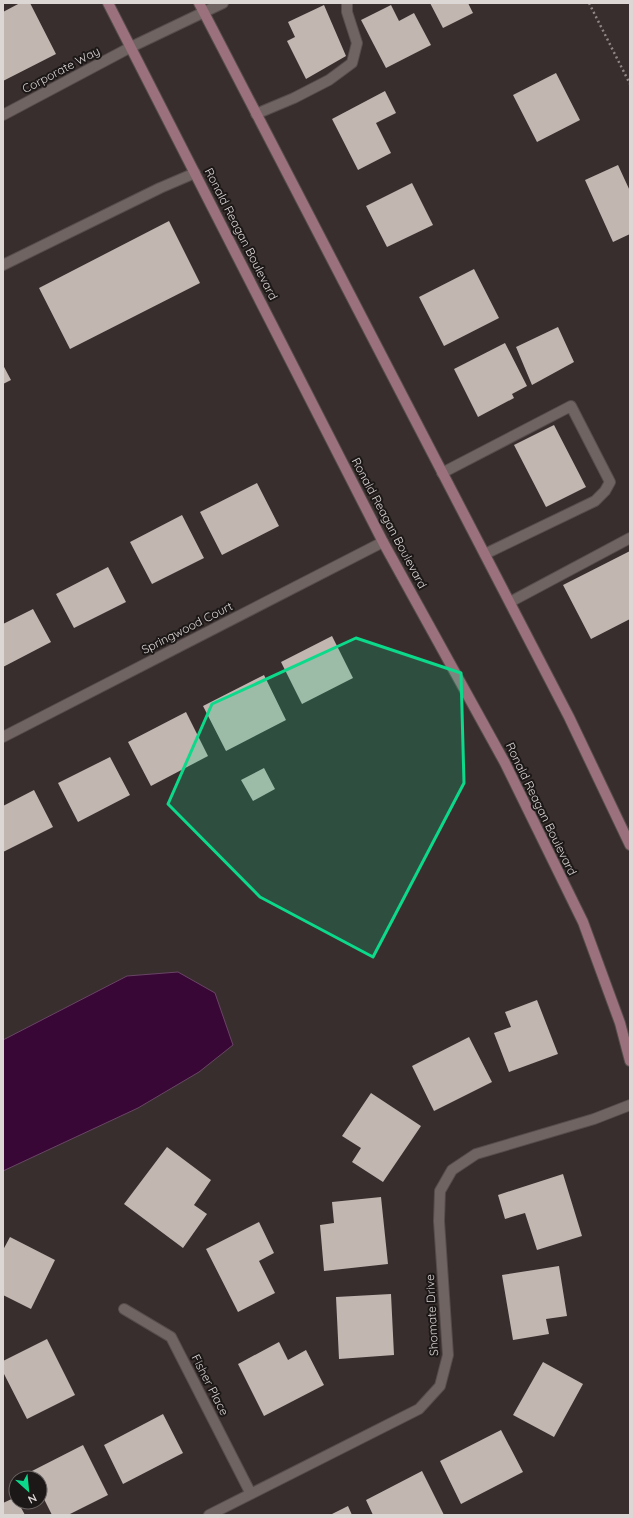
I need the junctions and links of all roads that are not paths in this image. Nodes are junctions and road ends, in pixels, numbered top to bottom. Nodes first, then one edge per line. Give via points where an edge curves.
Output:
1 (108, 3) edge
2 (199, 3) edge
3 (223, 3) edge
4 (347, 3) edge
5 (204, 13) junction
6 (131, 47) junction
7 (256, 114) junction
8 (3, 116) edge
9 (195, 173) junction
10 (3, 266) edge
11 (442, 473) junction
12 (630, 538) edge
13 (383, 542) junction
14 (485, 554) junction
15 (510, 602) junction
16 (3, 737) edge
17 (630, 845) edge
18 (630, 1061) edge
19 (630, 1105) edge
20 (124, 1309) dead end
21 (251, 1494) junction
22 (210, 1515) edge

1 - 6 main road, Ronald Reagan Boulevard
2 - 5 main road
3 - 5 street, Corporate Way
4 - 7 street via 347,12 357,43 352,63 329,80
5 - 6 street, Corporate Way
5 - 7 main road
6 - 8 street, Corporate Way
6 - 9 main road, Ronald Reagan Boulevard
7 - 11 main road
9 - 10 street
9 - 13 main road, Ronald Reagan Boulevard
11 - 14 main road
11 - 14 street via 571,406 610,482 606,491 595,501
12 - 15 street
13 - 16 street, Springwood Court
13 - 18 main road, Ronald Reagan Boulevard via 505,763 583,922 620,1023
14 - 15 main road
15 - 17 main road
19 - 21 street, Shomate Drive via 594,1119 476,1154 452,1170 440,1191 439,1221 448,1355 440,1386 419,1409
20 - 21 street, Fisher Place via 171,1338
21 - 22 street, Shomate Drive

